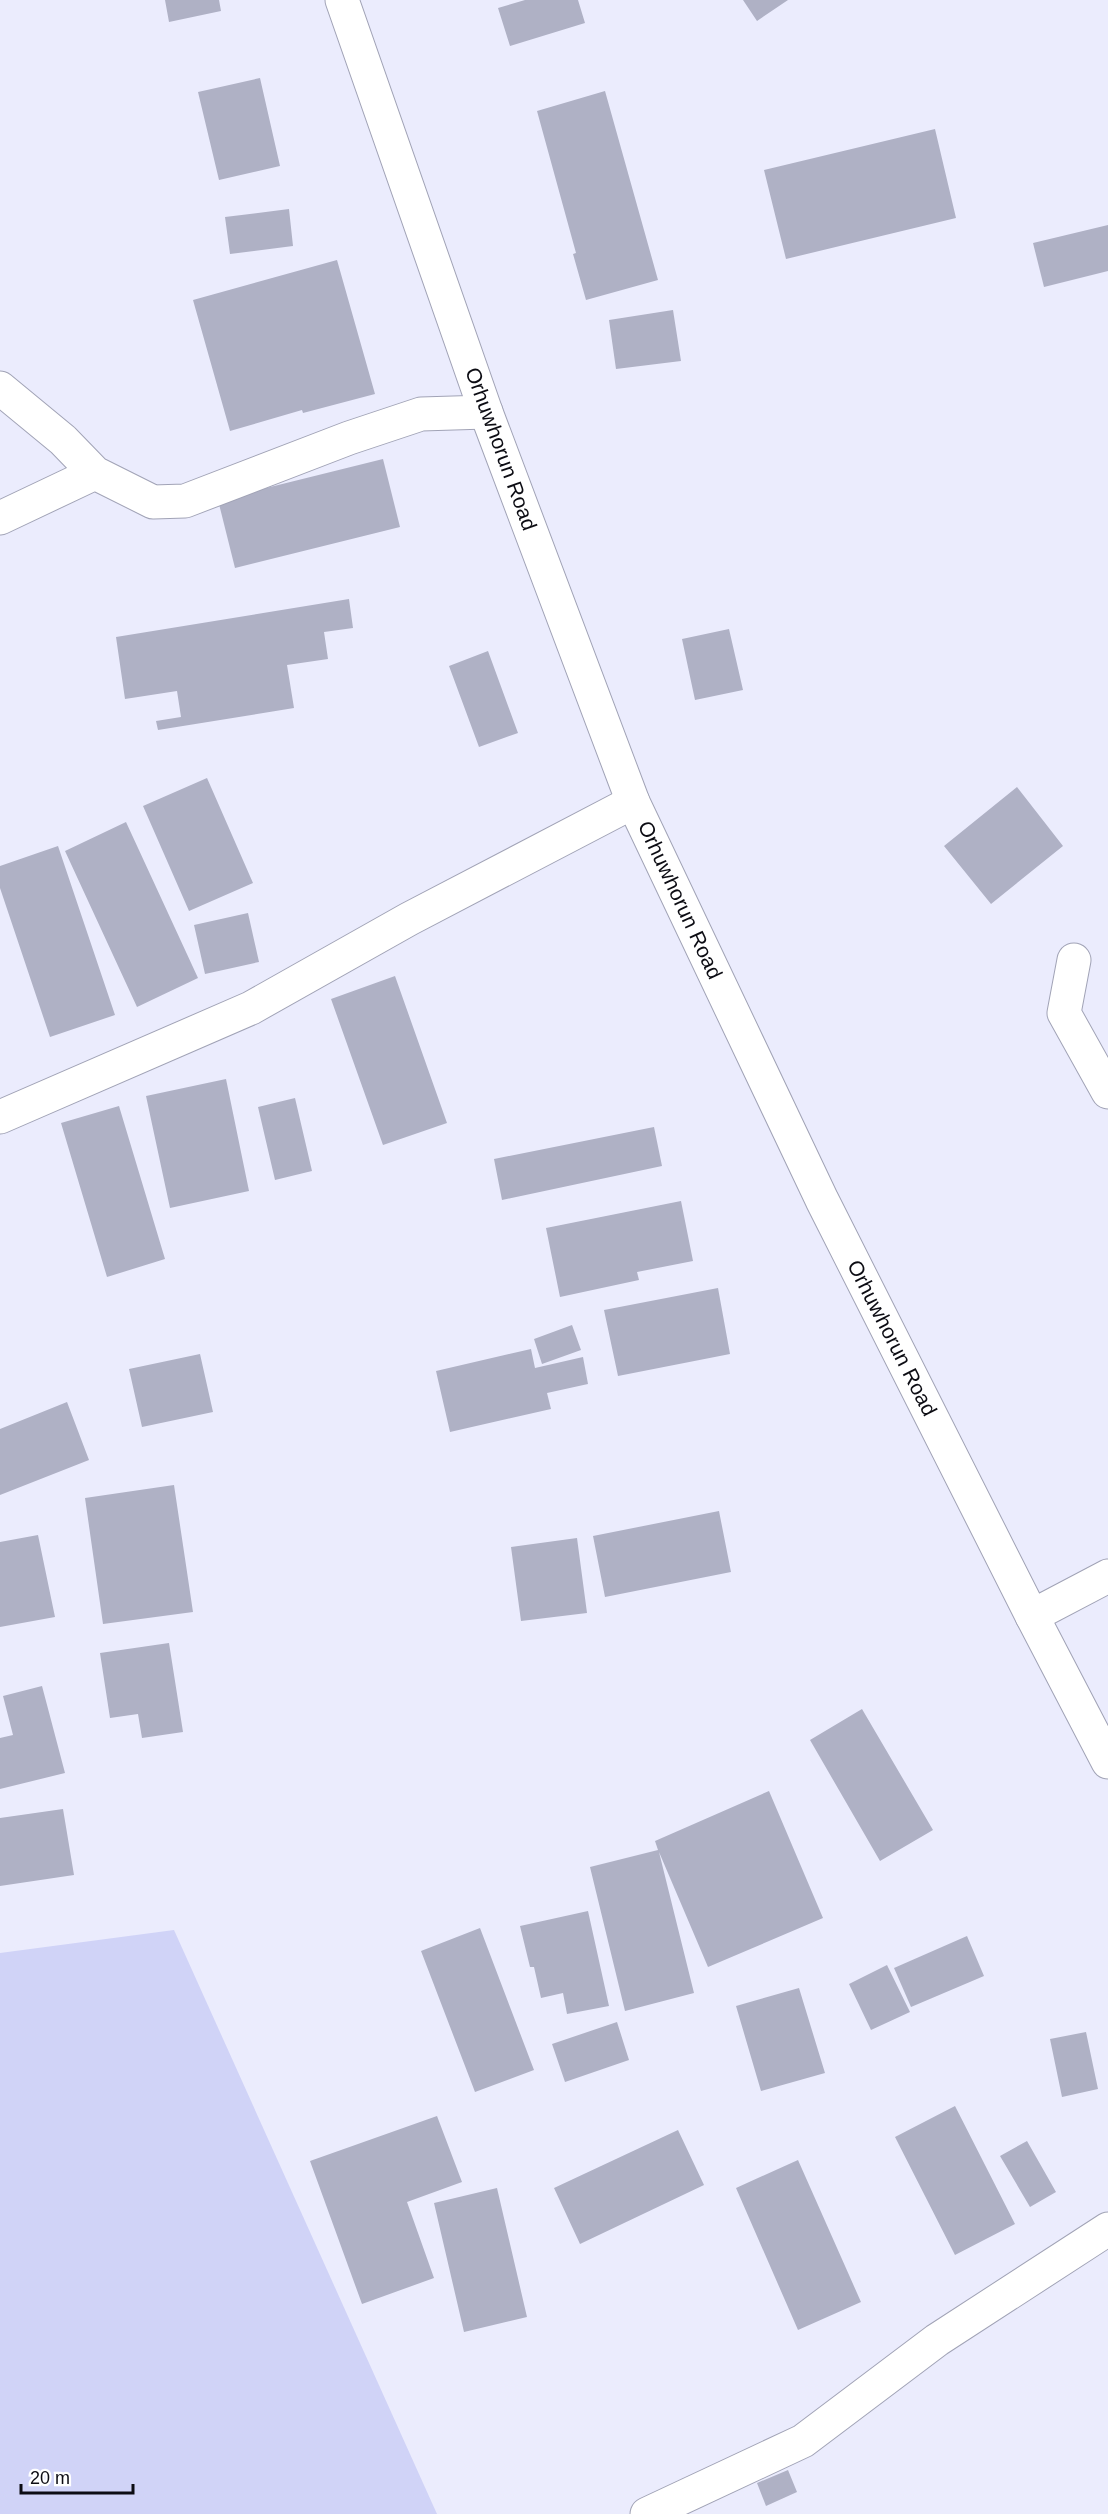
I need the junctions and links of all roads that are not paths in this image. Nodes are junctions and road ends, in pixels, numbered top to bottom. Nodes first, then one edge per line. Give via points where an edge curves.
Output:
1 (342, 0) edge
2 (0, 388) edge
3 (486, 412) junction
4 (95, 473) junction
5 (0, 518) edge
6 (633, 802) junction
7 (1074, 960) dead end
8 (1108, 1092) edge
9 (0, 1117) edge
10 (1108, 1576) edge
11 (1032, 1616) junction
12 (1108, 1762) edge
13 (1108, 2229) edge
14 (646, 2514) edge

1 - 3 street, Orhuwhorun Road
2 - 4 street via 63,440
3 - 4 street via 421,414 185,501 153,502
3 - 6 street, Orhuwhorun Road
4 - 5 street
6 - 9 street via 409,919 251,1008
6 - 11 street, Orhuwhorun Road via 822,1200
7 - 8 street via 1064,1013
10 - 11 street
11 - 12 street, Orhuwhorun Road
13 - 14 street via 937,2340 803,2441

